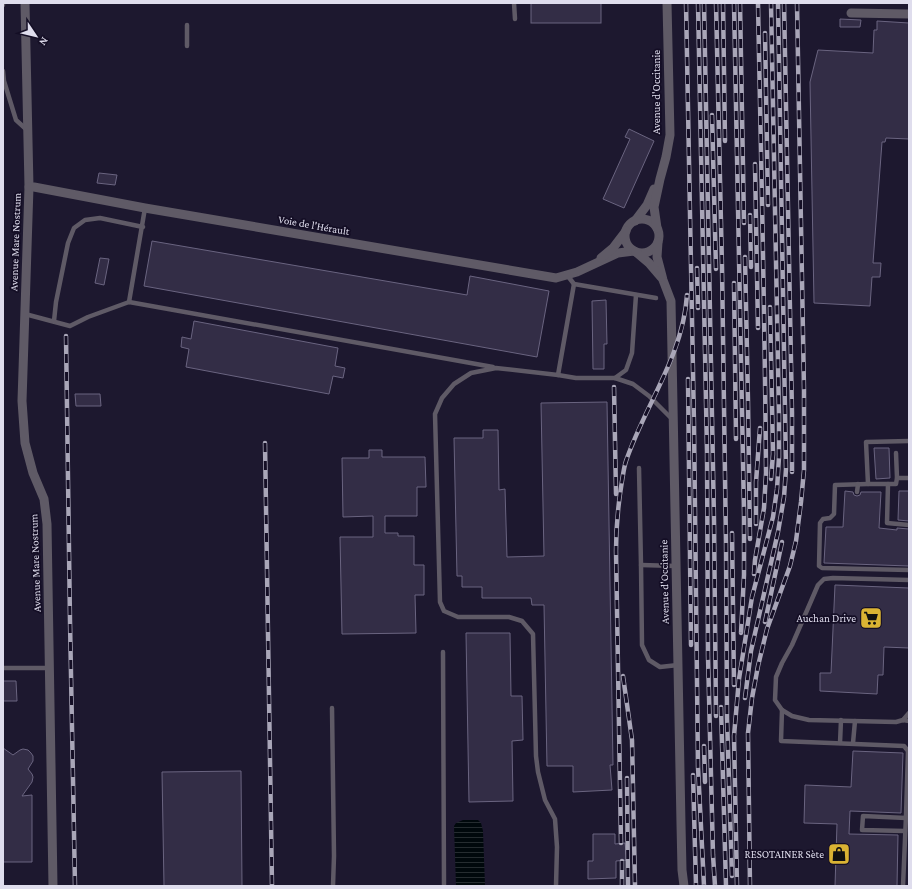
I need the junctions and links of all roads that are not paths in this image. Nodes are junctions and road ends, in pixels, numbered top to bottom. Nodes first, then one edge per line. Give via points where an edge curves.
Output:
1 (25, 3) edge
2 (514, 3) edge
3 (667, 3) edge
4 (851, 13) dead end
5 (909, 14) edge
6 (515, 19) dead end
7 (187, 25) dead end
8 (187, 46) dead end
9 (3, 71) edge
10 (28, 131) junction
11 (660, 179) junction
12 (29, 187) junction
13 (145, 208) junction
14 (635, 221) junction
15 (143, 227) junction
16 (657, 228) junction
17 (626, 231) junction
18 (658, 242) junction
19 (635, 252) junction
20 (594, 264) junction
21 (567, 275) junction
22 (663, 280) junction
23 (574, 284) junction
24 (636, 295) junction
25 (656, 298) dead end
26 (129, 302) junction
27 (25, 314) junction
28 (54, 322) junction
29 (496, 368) junction
30 (558, 375) junction
31 (615, 378) junction
32 (673, 421) junction
33 (909, 441) edge
34 (896, 453) dead end
35 (639, 468) dead end
36 (897, 478) junction
37 (909, 478) edge
38 (858, 484) junction
39 (868, 484) junction
40 (888, 484) junction
41 (857, 492) dead end
42 (909, 525) edge
43 (819, 545) junction
44 (825, 545) dead end
45 (641, 565) junction
46 (676, 566) junction
47 (909, 570) edge
48 (909, 580) edge
49 (443, 652) dead end
50 (678, 665) junction
51 (3, 668) edge
52 (49, 668) junction
53 (332, 708) dead end
54 (782, 710) junction
55 (909, 713) edge
56 (841, 720) junction
57 (903, 720) junction
58 (855, 721) junction
59 (909, 721) edge
60 (840, 743) junction
61 (853, 743) junction
62 (907, 817) edge
63 (905, 831) junction
64 (53, 886) edge
65 (333, 886) edge
66 (444, 886) edge
67 (556, 886) edge
68 (684, 886) edge
69 (903, 886) edge

1 - 10 street, Avenue Mare Nostrum
2 - 6 lane
3 - 11 street, Avenue d'Occitanie via 670,135
4 - 5 street
7 - 8 lane
9 - 10 lane via 16,120
10 - 12 street, Avenue Mare Nostrum
11 - 14 street, Avenue d'Occitanie via 647,205
11 - 16 street, Avenue d'Occitanie via 654,207
12 - 13 street, Voie de l'Hérault
12 - 27 street, Avenue Mare Nostrum
13 - 15 lane
13 - 21 street, Voie de l'Hérault via 556,278
14 - 16 street via 643,219
14 - 17 street, Avenue d'Occitanie
15 - 26 lane
15 - 28 lane via 100,218 85,220 74,228 68,243
16 - 18 street, Avenue d'Occitanie
17 - 19 street, Avenue d'Occitanie via 625,239
17 - 20 street via 613,248
18 - 19 street via 653,250 645,253
18 - 22 street, Avenue d'Occitanie via 657,257
19 - 20 street, Voie de l'Hérault via 618,253
19 - 22 street, Avenue d'Occitanie via 650,263
20 - 21 street, Voie de l'Hérault
21 - 23 lane
22 - 32 street, Avenue d'Occitanie via 671,301
23 - 24 lane
23 - 30 lane
24 - 25 lane
24 - 31 lane via 632,354 626,370
26 - 28 lane via 70,326
26 - 29 lane
27 - 28 lane
27 - 52 street, Avenue Mare Nostrum via 22,402 25,444 44,499 47,524
29 - 30 lane
29 - 67 lane via 471,373 454,384 442,398 435,414 440,602 444,611 458,617 509,617 522,621 533,634 536,756 545,800 555,819
30 - 31 lane via 576,378
31 - 32 lane via 633,384 649,396
32 - 46 street, Avenue d'Occitanie
33 - 39 lane via 866,442
34 - 36 lane
35 - 45 lane
36 - 37 lane
36 - 40 lane via 896,484
38 - 39 lane
38 - 41 lane
38 - 43 lane via 836,485 834,514 820,523
39 - 40 lane
40 - 42 lane via 887,523
43 - 44 lane
43 - 47 lane via 819,566 822,568
45 - 46 lane
45 - 50 lane via 642,645 649,660 660,667
46 - 50 street, Avenue d'Occitanie
48 - 54 lane via 832,578 824,579 818,585 776,677 775,700
49 - 66 lane
50 - 68 street, Avenue d'Occitanie
51 - 52 lane
52 - 64 street, Avenue Mare Nostrum
53 - 65 lane
54 - 56 lane via 792,716 809,720
54 - 60 lane via 781,741
55 - 57 lane
56 - 58 lane
56 - 60 lane
57 - 58 lane
57 - 59 lane
58 - 61 lane
60 - 61 lane
61 - 62 lane via 906,748
62 - 63 lane
62 - 63 lane via 863,816 862,830
63 - 69 lane

